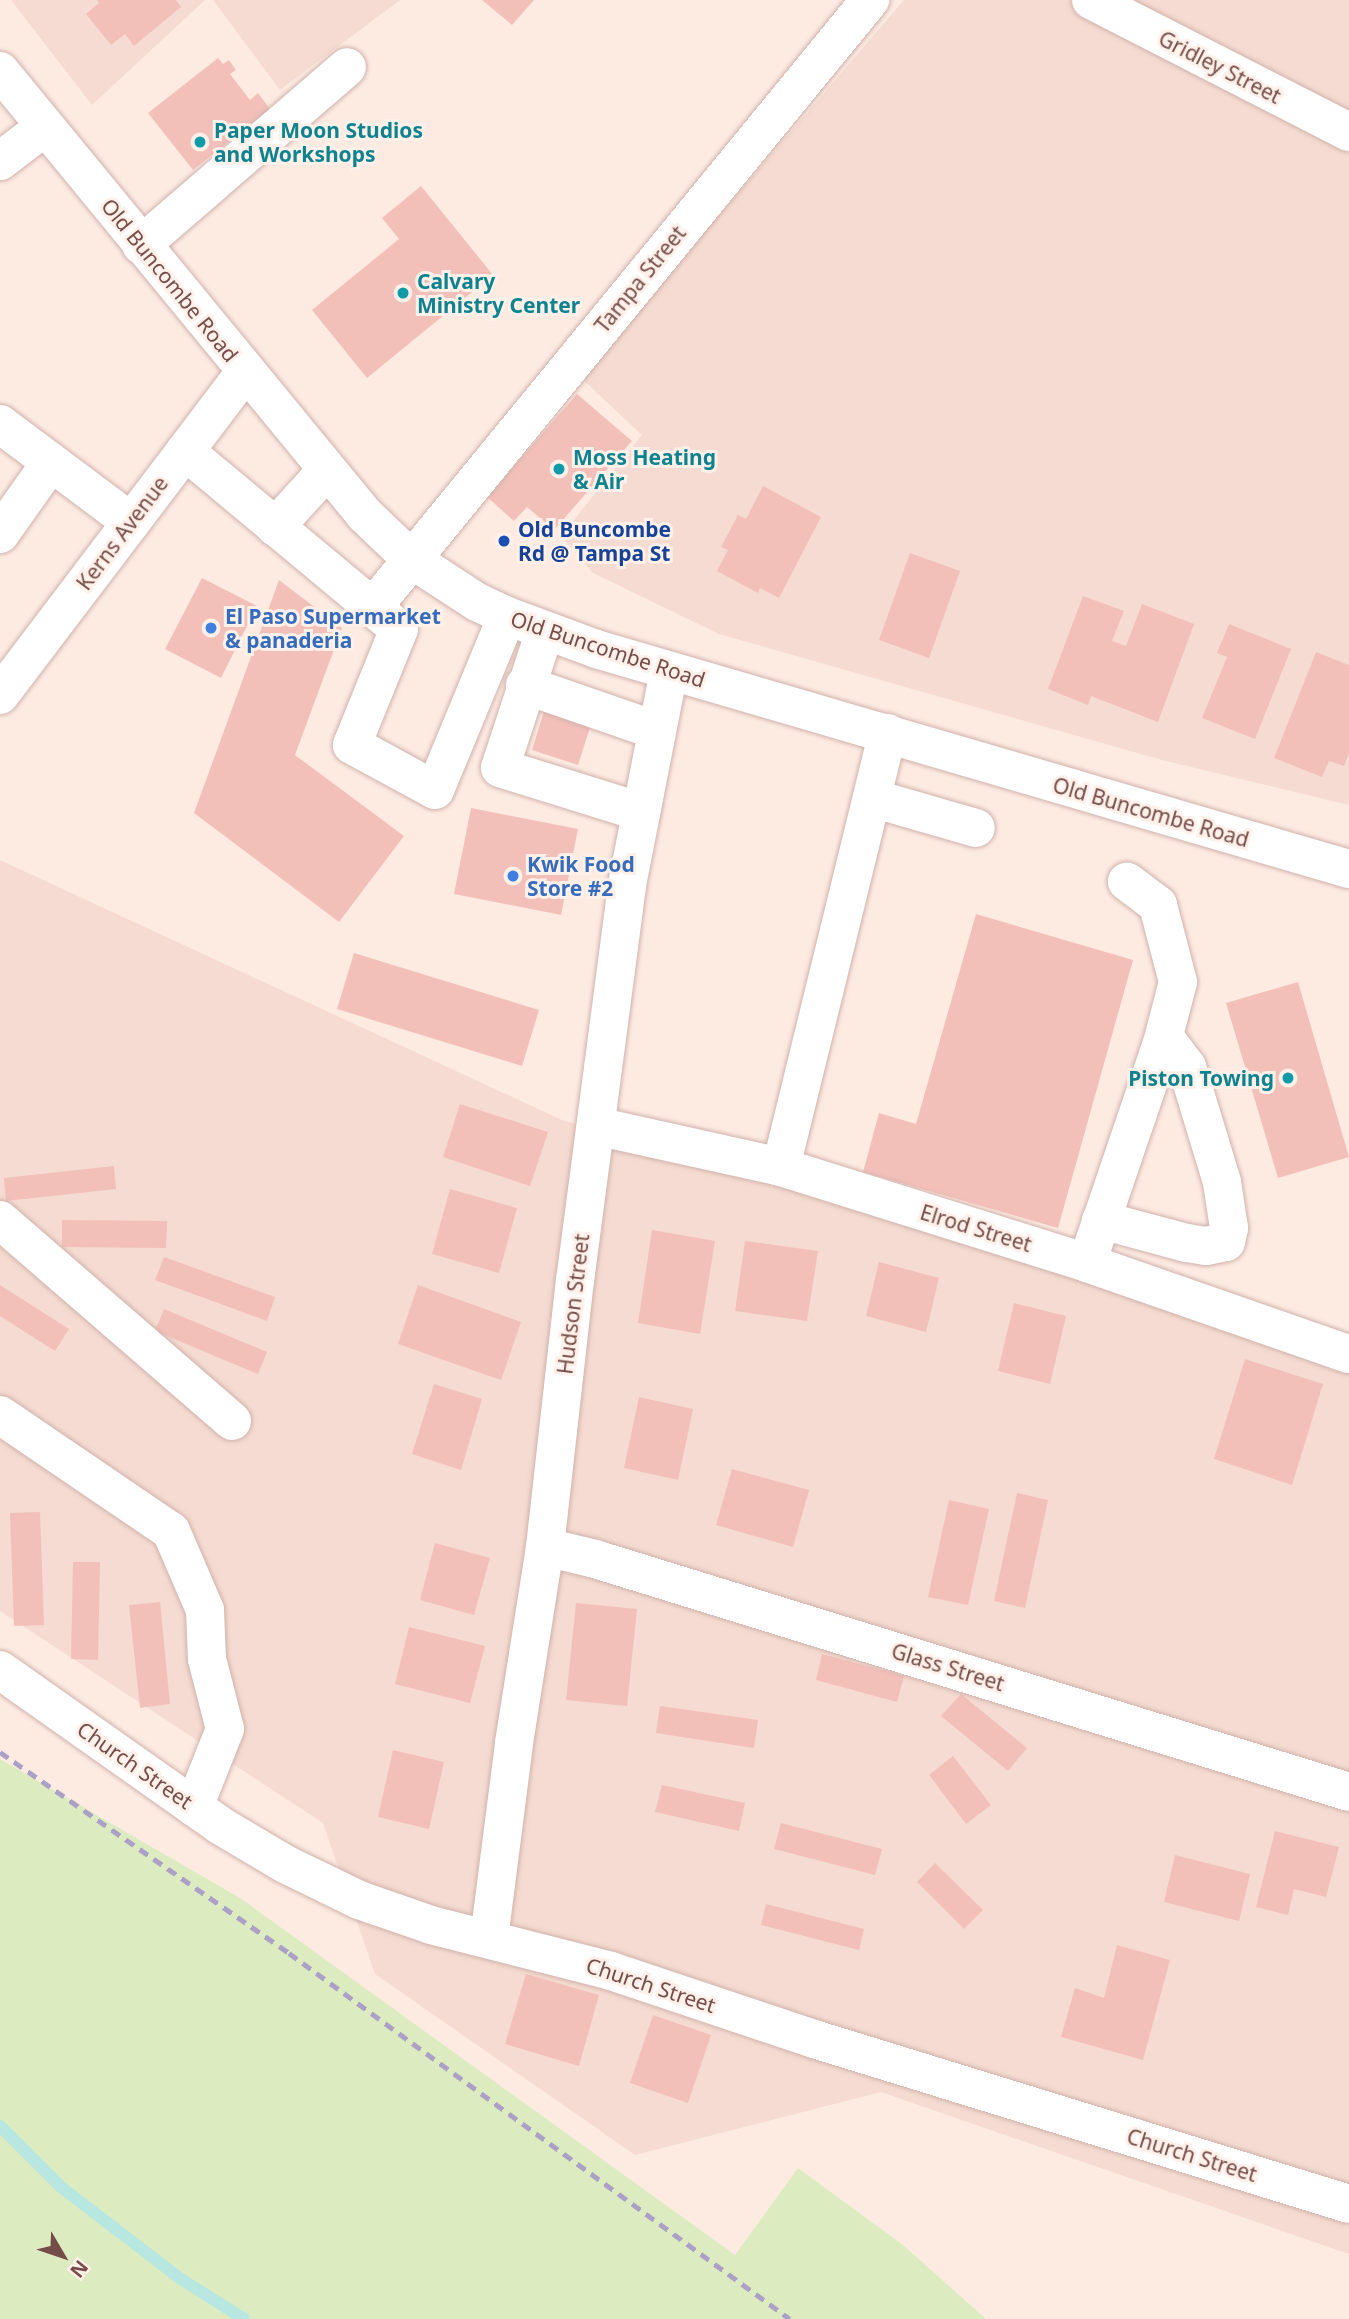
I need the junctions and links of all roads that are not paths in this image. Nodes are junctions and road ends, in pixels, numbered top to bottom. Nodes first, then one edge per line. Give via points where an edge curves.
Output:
1 (870, 0) edge
2 (1091, 0) edge
3 (347, 67) dead end
4 (0, 71) edge
5 (45, 127) junction
6 (1349, 132) edge
7 (0, 161) edge
8 (141, 244) junction
9 (245, 372) junction
10 (0, 424) edge
11 (185, 451) junction
12 (51, 462) junction
13 (327, 470) junction
14 (131, 522) junction
15 (275, 527) junction
16 (0, 534) edge
17 (411, 559) junction
18 (373, 607) junction
19 (507, 616) junction
20 (545, 631) junction
21 (596, 649) junction
22 (669, 671) junction
23 (525, 685) junction
24 (0, 695) edge
25 (577, 703) junction
26 (467, 709) junction
27 (512, 727) junction
28 (655, 730) junction
29 (888, 733) junction
30 (872, 798) junction
31 (641, 812) junction
32 (976, 828) dead end
33 (1349, 869) edge
34 (1127, 882) dead end
35 (1164, 1037) junction
36 (596, 1126) junction
37 (781, 1167) junction
38 (0, 1220) edge
39 (1101, 1220) junction
40 (1087, 1263) junction
41 (1349, 1354) edge
42 (0, 1415) edge
43 (232, 1422) dead end
44 (545, 1547) junction
45 (0, 1670) edge
46 (1349, 1793) edge
47 (194, 1807) junction
48 (489, 1939) junction
49 (1349, 2204) edge

1 - 17 street, Tampa Street
2 - 6 street, Gridley Street
3 - 8 street
4 - 5 street, Old Buncombe Road
5 - 7 street
5 - 8 street, Old Buncombe Road
8 - 9 street, Old Buncombe Road
9 - 11 street, Kerns Avenue
9 - 13 street, Old Buncombe Road
10 - 12 street
11 - 14 street, Kerns Avenue
11 - 15 street
12 - 14 street
12 - 16 street
13 - 15 street
13 - 17 street, Old Buncombe Road
14 - 24 street, Kerns Avenue
15 - 18 street
17 - 18 street, Tampa Street
17 - 19 street, Old Buncombe Road
18 - 26 street via 399,629 352,745 435,790
19 - 20 street, Old Buncombe Road
19 - 26 street
20 - 21 street, Old Buncombe Road
20 - 23 street
21 - 22 street, Old Buncombe Road
21 - 25 street
22 - 28 street, Hudson Street
22 - 29 street, Old Buncombe Road
23 - 25 street
23 - 27 street
25 - 28 street
26 - 27 street
27 - 31 street via 500,768
28 - 31 street, Hudson Street
29 - 30 street
29 - 33 street, Old Buncombe Road
30 - 32 street
30 - 37 street
31 - 36 street, Hudson Street
34 - 35 street via 1157,905 1178,982
35 - 39 street
35 - 39 street via 1187,1067 1222,1182 1229,1228 1226,1242 1206,1246
36 - 37 street, Elrod Street
36 - 44 street, Hudson Street
37 - 40 street, Elrod Street
38 - 43 street
39 - 40 street
40 - 41 street, Elrod Street
42 - 47 street via 170,1531 205,1610 207,1659 225,1729
44 - 46 street, Glass Street
44 - 48 street, Hudson Street
45 - 47 street, Church Street
47 - 48 street, Church Street via 285,1864 359,1900
48 - 49 street, Church Street via 611,1971 814,2039

